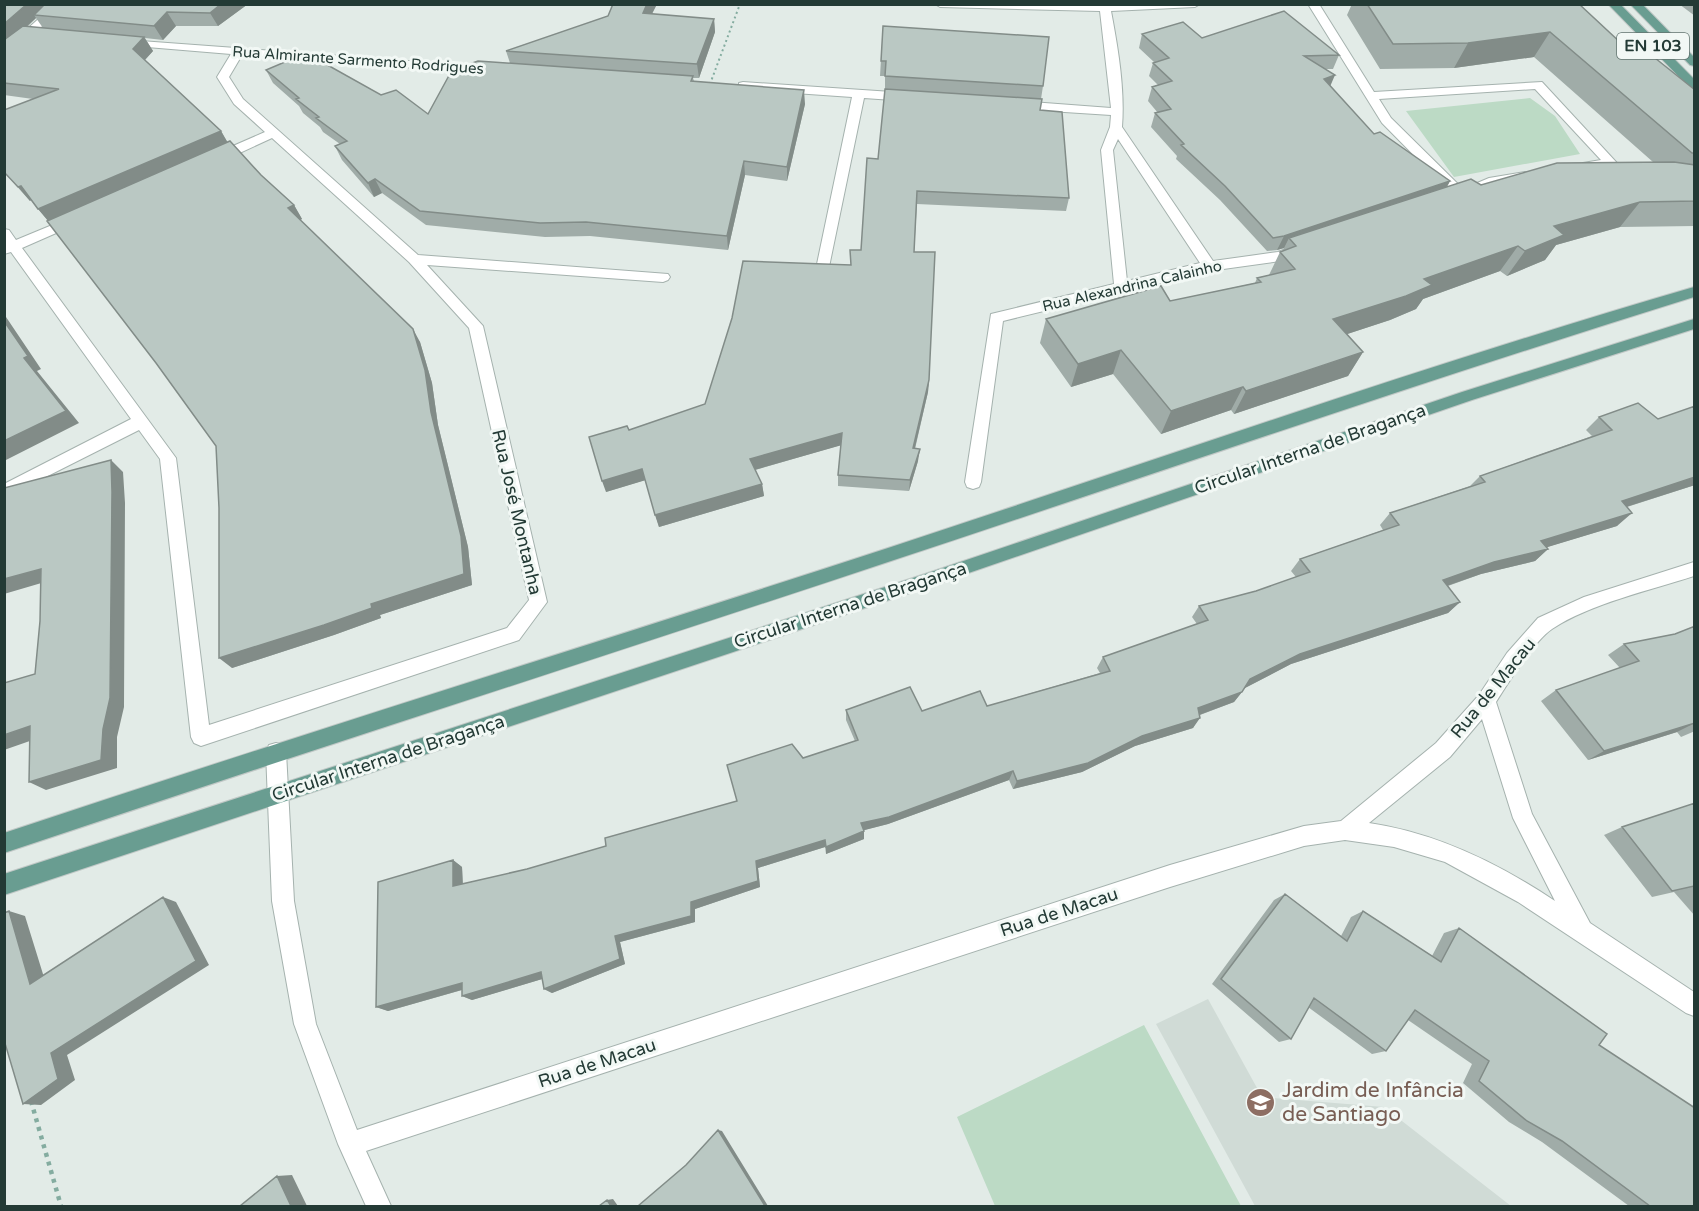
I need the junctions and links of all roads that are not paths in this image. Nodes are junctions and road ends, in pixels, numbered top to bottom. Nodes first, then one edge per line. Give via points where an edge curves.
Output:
1 (62, 4) edge
2 (940, 4) edge
3 (1195, 4) edge
4 (1313, 4) edge
5 (1613, 4) edge
6 (1635, 4) edge
7 (1105, 8) junction
8 (112, 41) edge
9 (238, 52) junction
10 (4, 57) edge
11 (1695, 63) edge
12 (499, 69) edge
13 (710, 84) edge
14 (1695, 85) edge
15 (859, 93) junction
16 (1370, 96) junction
17 (916, 98) edge
18 (1007, 104) edge
19 (1117, 112) junction
20 (1116, 128) junction
21 (274, 133) junction
22 (198, 166) edge
23 (1578, 168) edge
24 (1534, 175) edge
25 (90, 213) edge
26 (8, 243) edge
27 (1314, 244) edge
28 (414, 259) junction
29 (824, 264) edge
30 (1209, 266) junction
31 (663, 277) dead end
32 (1121, 287) junction
33 (1695, 292) edge
34 (1695, 324) edge
35 (140, 422) junction
36 (973, 482) dead end
37 (4, 492) edge
38 (1695, 569) edge
39 (1486, 701) junction
40 (276, 752) junction
41 (278, 794) junction
42 (1345, 830) junction
43 (4, 843) edge
44 (4, 885) edge
45 (1582, 931) junction
46 (1695, 1005) edge
47 (350, 1144) junction
48 (379, 1206) edge

1 - 10 street via 35,35
2 - 7 street
3 - 7 street
4 - 16 street
5 - 14 main road, EN 103
6 - 11 main road, EN 103
7 - 19 street
8 - 9 street, Rua Almirante Sarmento Rodrigues
9 - 12 street, Rua Almirante Sarmento Rodrigues
9 - 21 street, Rua José Montanha via 223,76 238,101
13 - 15 street
15 - 17 street
15 - 29 street
16 - 23 street via 1538,85 1616,165
16 - 24 street via 1386,120 1455,197 1494,181
18 - 19 street
19 - 20 street
20 - 30 street
20 - 32 street via 1107,150
21 - 22 street
21 - 28 street, Rua José Montanha
25 - 26 street
26 - 35 street
27 - 30 street, Rua Alexandrina Calainho via 1280,256
28 - 31 street
28 - 35 street, Rua José Montanha via 476,326 538,602 513,634 201,737 168,458
30 - 32 street, Rua Alexandrina Calainho
32 - 36 street, Rua Alexandrina Calainho via 996,318
33 - 40 main road, Circular Interna de Bragança via 1463,363
34 - 41 main road, Circular Interna de Bragança via 1467,396 925,581
35 - 37 street
38 - 39 street, Rua de Macau via 1590,602 1544,624
39 - 42 street, Rua de Macau via 1443,750
39 - 45 street via 1523,818
40 - 41 street
40 - 43 main road, Circular Interna de Bragança
41 - 44 main road, Circular Interna de Bragança
41 - 47 street via 283,901 305,1024
42 - 45 street via 1394,837 1449,853 1526,894
42 - 47 street, Rua de Macau via 1304,836 1170,876
45 - 46 street
47 - 48 street

